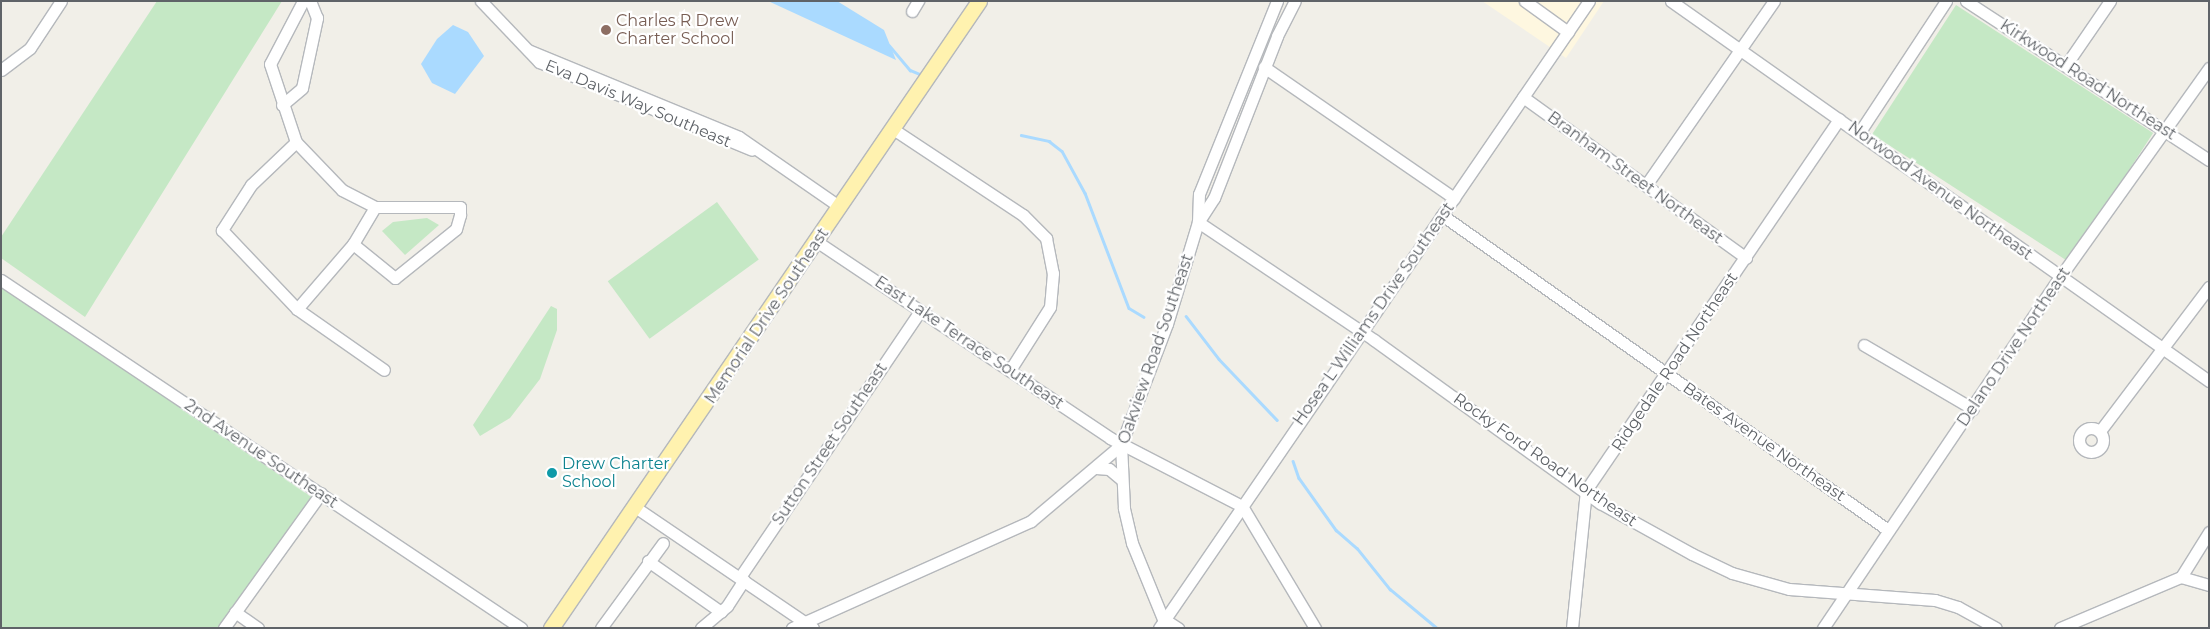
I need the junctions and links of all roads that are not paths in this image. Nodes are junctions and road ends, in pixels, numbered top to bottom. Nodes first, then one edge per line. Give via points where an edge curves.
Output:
1 (61, 1) edge
2 (303, 1) edge
3 (310, 1) edge
4 (481, 1) edge
5 (490, 1) edge
6 (979, 1) edge
7 (1278, 1) edge
8 (1296, 1) edge
9 (1525, 1) edge
10 (1589, 1) edge
11 (1671, 1) edge
12 (1774, 1) edge
13 (1946, 1) edge
14 (1966, 1) edge
15 (2110, 1) edge
16 (502, 25) junction
17 (1568, 32) junction
18 (1739, 51) junction
19 (2066, 65) junction
20 (1264, 67) junction
21 (2209, 68) edge
22 (1, 70) edge
23 (1523, 97) junction
24 (282, 105) junction
25 (1838, 119) junction
26 (893, 128) junction
27 (2166, 129) junction
28 (1859, 133) junction
29 (296, 142) junction
30 (2209, 160) edge
31 (1646, 185) junction
32 (1454, 198) junction
33 (375, 207) junction
34 (840, 207) junction
35 (1442, 215) junction
36 (1198, 222) junction
37 (816, 241) junction
38 (354, 244) junction
39 (1746, 258) junction
40 (2060, 278) junction
41 (1, 280) edge
42 (2209, 287) edge
43 (297, 309) junction
44 (920, 311) junction
45 (1362, 332) junction
46 (1864, 345) dead end
47 (2161, 350) junction
48 (384, 370) dead end
49 (1010, 370) junction
50 (1669, 374) junction
51 (2209, 382) edge
52 (1973, 409) junction
53 (2100, 431) dead end
54 (1121, 445) junction
55 (1096, 468) junction
56 (1121, 479) junction
57 (1586, 490) junction
58 (321, 493) junction
59 (1242, 506) junction
60 (635, 507) junction
61 (1888, 530) junction
62 (2209, 532) edge
63 (662, 544) dead end
64 (648, 561) junction
65 (2181, 577) junction
66 (742, 579) junction
67 (2209, 586) edge
68 (1843, 594) junction
69 (235, 612) junction
70 (721, 612) junction
71 (803, 621) junction
72 (1163, 625) edge
73 (224, 628) edge
74 (258, 628) edge
75 (521, 628) edge
76 (551, 628) edge
77 (601, 628) edge
78 (702, 628) edge
79 (792, 628) edge
80 (813, 628) edge
81 (1178, 628) edge
82 (1315, 628) edge
83 (1572, 628) edge
84 (1823, 628) edge
85 (1996, 628) edge
86 (2060, 628) edge

1 - 22 street via 30,48
2 - 24 street via 270,64
3 - 24 street via 317,18 302,88
4 - 16 street, Eva Davis Way Southeast
5 - 16 street, Eva Davis Way Southeast
6 - 26 main road, Memorial Drive Southeast
7 - 36 street, Oakview Road Southeast via 1199,194
8 - 20 street, Oakview Road Southeast
9 - 17 street
10 - 17 street, Hosea L Williams Drive Southeast
11 - 18 street, Norwood Avenue Northeast
12 - 18 street
13 - 28 street
14 - 19 street, Kirkwood Road Northeast
15 - 19 street
16 - 34 street, Eva Davis Way Southeast via 528,50 692,114 739,137 753,150
17 - 23 street, Hosea L Williams Drive Southeast
18 - 25 street, Norwood Avenue Northeast
18 - 31 street
19 - 27 street, Kirkwood Road Northeast
20 - 32 street
20 - 36 street, Oakview Road Southeast via 1214,198
21 - 27 street, Delano Drive Northeast
23 - 31 street, Branham Street Northeast
23 - 32 street, Hosea L Williams Drive Southeast
24 - 29 street
25 - 28 street, Norwood Avenue Northeast
25 - 39 street, Ridgedale Road Northeast
26 - 34 main road, Memorial Drive Southeast
26 - 49 street via 1023,215 1046,238 1053,273 1050,307
27 - 30 street, Kirkwood Road Northeast
27 - 40 street, Delano Drive Northeast
28 - 40 street, Norwood Avenue Northeast
29 - 33 street via 342,190
29 - 43 street via 251,185 222,230
31 - 39 street, Branham Street Northeast
32 - 35 street, Hosea L Williams Drive Southeast
33 - 38 street
33 - 38 street via 460,207 460,215 456,229 395,278
34 - 37 main road, Memorial Drive Southeast
35 - 45 street, Hosea L Williams Drive Southeast
35 - 50 street, Bates Avenue Northeast
36 - 45 street, Rocky Ford Road Northeast
36 - 54 street, Oakview Road Southeast via 1167,324
37 - 44 street, East Lake Terrace Southeast
37 - 60 main road, Memorial Drive Southeast
38 - 43 street
39 - 50 street, Ridgedale Road Northeast
40 - 47 street, Norwood Avenue Northeast
40 - 52 street, Delano Drive Northeast
41 - 58 street, 2nd Avenue Southeast
42 - 47 street
43 - 48 street
44 - 49 street, East Lake Terrace Southeast
44 - 66 street, Sutton Street Southeast
45 - 57 street, Rocky Ford Road Northeast
45 - 59 street, Hosea L Williams Drive Southeast
46 - 52 street
47 - 51 street, Norwood Avenue Northeast
47 - 53 street via 2145,377
49 - 54 street, East Lake Terrace Southeast
50 - 57 street, Ridgedale Road Northeast
50 - 61 street, Bates Avenue Northeast
52 - 61 street, Delano Drive Northeast
54 - 55 street
54 - 56 street, Oakview Road Southeast
54 - 59 street, East Lake Terrace Southeast
55 - 56 street via 1109,469
55 - 71 street via 1031,521
56 - 72 street, Oakview Road Southeast via 1132,543
57 - 68 street, Rocky Ford Road Northeast via 1616,513 1732,573 1789,589
57 - 83 street, Ridgedale Road Northeast
58 - 69 street
58 - 75 street, 2nd Avenue Southeast
59 - 72 street, Hosea L Williams Drive Southeast
59 - 82 street
60 - 66 street
60 - 76 main road, Memorial Drive Southeast
61 - 68 street, Delano Drive Northeast
62 - 65 street
63 - 64 street
64 - 70 street
64 - 77 street
65 - 67 street
65 - 86 street
66 - 70 street, Sutton Street Southeast
66 - 71 street
68 - 84 street, Delano Drive Northeast
68 - 85 street, Rocky Ford Road Northeast via 1935,600 1958,607
69 - 73 street
69 - 74 street
70 - 78 street, Sutton Street Southeast
71 - 79 street
71 - 80 street
72 - 81 street

